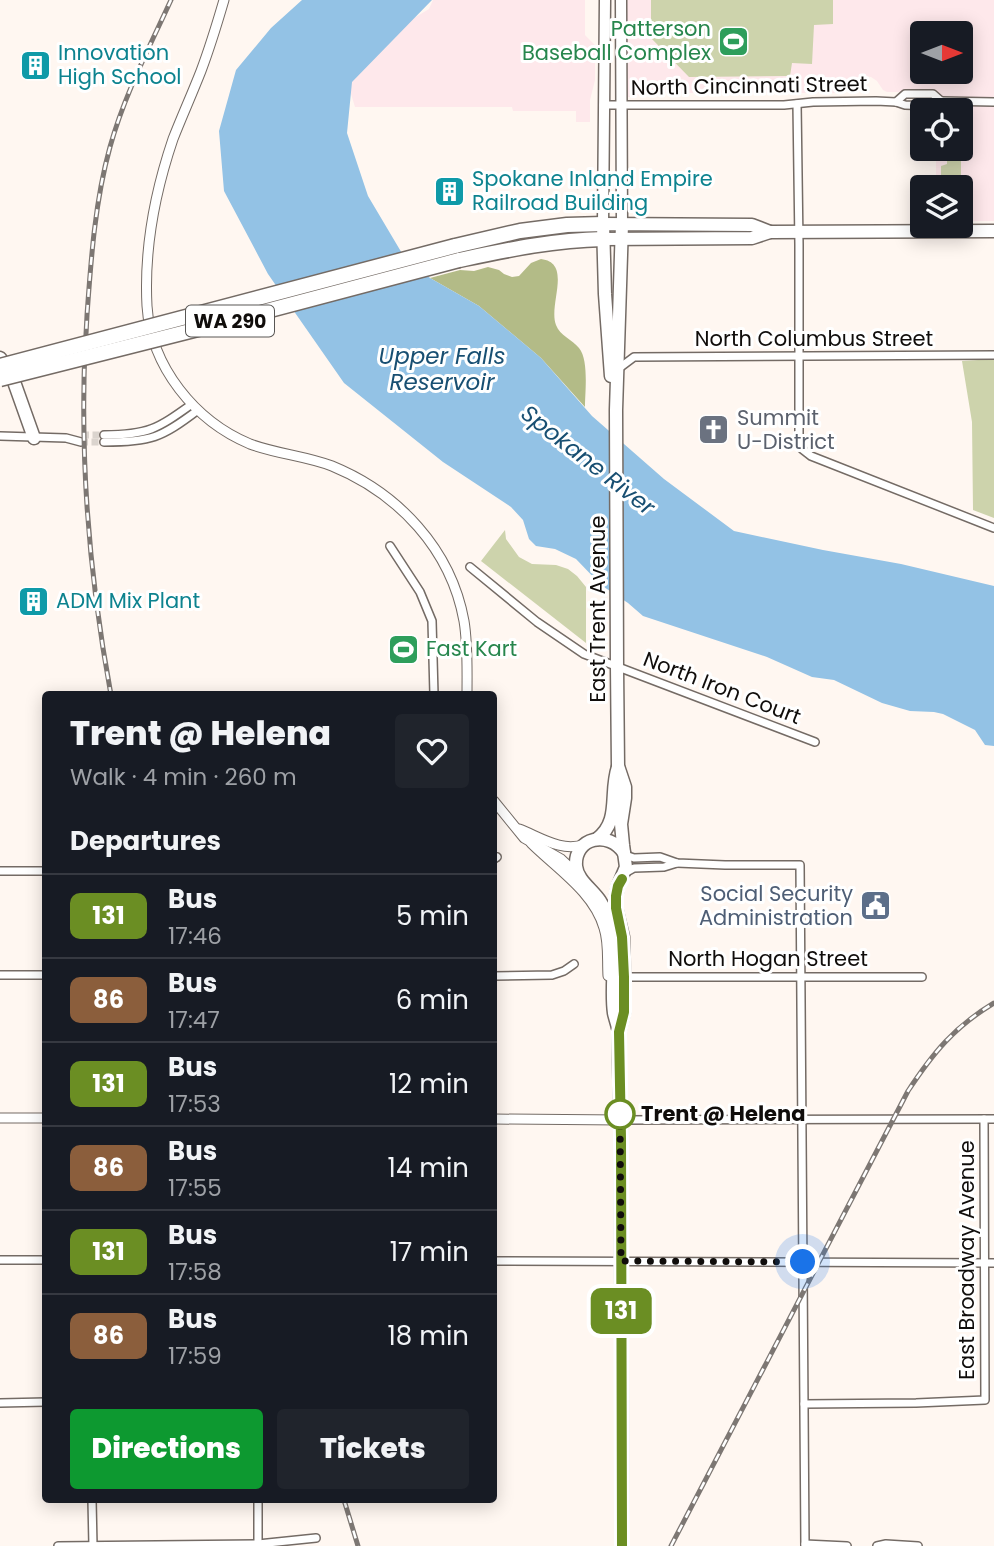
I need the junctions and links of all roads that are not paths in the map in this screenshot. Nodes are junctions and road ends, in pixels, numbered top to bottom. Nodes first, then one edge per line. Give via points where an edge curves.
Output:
1 (224, 0) edge
2 (605, 0) edge
3 (621, 0) edge
4 (994, 102) edge
5 (797, 104) junction
6 (603, 105) junction
7 (620, 105) junction
8 (622, 224) junction
9 (799, 231) junction
10 (994, 231) edge
11 (603, 232) junction
12 (770, 232) junction
13 (622, 239) junction
14 (457, 253) junction
15 (618, 341) junction
16 (994, 355) edge
17 (800, 356) junction
18 (635, 357) junction
19 (0, 358) edge
20 (0, 366) edge
21 (618, 369) junction
22 (0, 379) edge
23 (195, 407) junction
24 (617, 414) junction
25 (0, 436) edge
26 (34, 438) junction
27 (81, 438) tunnel mouth
28 (104, 438) tunnel mouth
29 (994, 528) edge
30 (390, 546) dead end
31 (470, 567) dead end
32 (617, 667) junction
33 (433, 691) edge
34 (467, 691) edge
35 (815, 742) dead end
36 (618, 766) junction
37 (497, 812) edge
38 (517, 828) junction
39 (591, 841) junction
40 (531, 843) junction
41 (625, 854) junction
42 (677, 863) junction
43 (42, 870) edge
44 (0, 871) edge
45 (623, 876) junction
46 (583, 880) junction
47 (574, 964) dead end
48 (0, 975) edge
49 (42, 975) edge
50 (497, 976) edge
51 (801, 976) junction
52 (619, 977) junction
53 (922, 977) dead end
54 (614, 1012) junction
55 (619, 1032) junction
56 (0, 1118) edge
57 (42, 1118) edge
58 (497, 1119) edge
59 (802, 1119) junction
60 (984, 1119) junction
61 (994, 1119) edge
62 (621, 1120) junction
63 (0, 1260) edge
64 (42, 1260) edge
65 (497, 1261) edge
66 (621, 1261) junction
67 (803, 1262) junction
68 (985, 1263) junction
69 (994, 1263) edge
70 (42, 1402) edge
71 (0, 1403) edge
72 (804, 1404) junction
73 (92, 1503) edge
74 (258, 1503) edge
75 (316, 1538) dead end
76 (258, 1545) edge
77 (805, 1545) edge
78 (58, 1546) edge
79 (93, 1546) edge
80 (622, 1546) edge
81 (847, 1546) edge
82 (877, 1546) edge
83 (918, 1546) edge

1 - 23 street via 165,165 150,244 147,296 152,332 165,366
2 - 6 main road
3 - 7 main road
4 - 5 street, North Cincinnati Street
5 - 7 street, North Cincinnati Street
5 - 9 street
6 - 7 street, North Cincinnati Street
6 - 11 main road
7 - 8 main road
8 - 11 main road, WA 290
8 - 12 main road via 752,225
8 - 13 main road, East Trent Avenue
9 - 10 main road
9 - 12 main road
9 - 17 street
11 - 13 main road
11 - 14 highway, WA 290 via 559,226 520,231
11 - 24 main road, East Trent Avenue via 609,356
12 - 13 main road via 752,238
13 - 15 main road, East Trent Avenue
14 - 20 highway, WA 290, bridge
14 - 22 highway, WA 290, bridge via 202,328
15 - 18 street
15 - 21 main road, East Trent Avenue
16 - 17 street, North Columbus Street
17 - 18 street, North Columbus Street
17 - 29 street via 802,449
18 - 21 street
19 - 26 main road via 13,379
21 - 24 main road, East Trent Avenue
23 - 28 street via 148,431
23 - 34 street via 248,443 349,474 412,519 440,556 458,597 467,641
24 - 32 main road, East Trent Avenue
25 - 26 street
26 - 27 street
30 - 33 street via 411,576 432,621
31 - 32 street, North Iron Court via 567,643
32 - 35 street, North Iron Court
32 - 36 main road, East Trent Avenue
36 - 39 main road, East Trent Avenue via 612,817 608,828
36 - 41 main road, East Trent Avenue via 625,787 621,824
37 - 38 street
38 - 39 street via 559,845 575,847
38 - 40 street
39 - 41 main road via 610,840
39 - 46 main road via 578,853 576,864
40 - 46 street via 559,858
40 - 54 street via 571,879 601,918
41 - 42 street via 660,856
41 - 45 main road
42 - 45 street via 634,869
42 - 51 street via 800,865
43 - 44 street
45 - 46 main road via 605,889
45 - 52 main road via 616,904 622,932
46 - 52 main road via 600,900 610,923
47 - 50 street via 549,976
48 - 49 street
51 - 52 street, North Hogan Street
51 - 53 street, North Hogan Street
51 - 59 street
52 - 54 main road
52 - 55 main road via 624,1012
54 - 55 main road
55 - 62 main road
56 - 57 street
58 - 62 street
59 - 60 street
59 - 62 street
59 - 67 street
60 - 61 street
60 - 68 street, East Broadway Avenue
62 - 66 main road
63 - 64 street
65 - 66 street
66 - 67 street
66 - 80 main road
67 - 68 street
67 - 72 street
68 - 69 street
68 - 72 street, East Broadway Avenue via 985,1401
70 - 71 street
72 - 77 street
73 - 79 street
74 - 76 street
75 - 76 street
76 - 79 street
77 - 81 street
78 - 79 street
82 - 83 street

